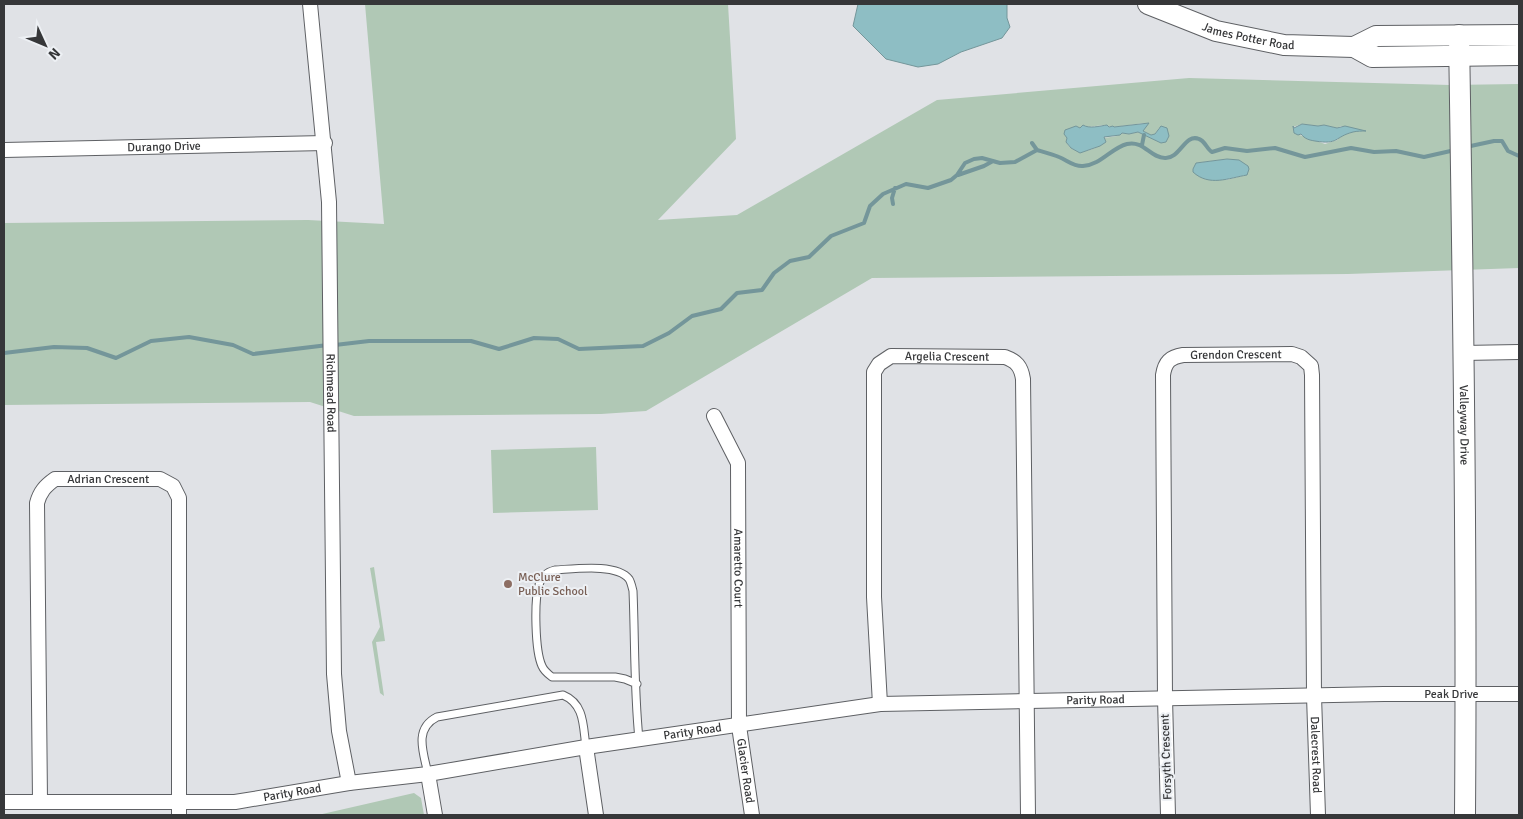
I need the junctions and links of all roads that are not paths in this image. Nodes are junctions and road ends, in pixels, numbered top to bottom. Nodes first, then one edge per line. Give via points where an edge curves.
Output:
1 (310, 4) edge
2 (1148, 4) edge
3 (1459, 35) junction
4 (1519, 35) edge
5 (1354, 47) junction
6 (1519, 55) edge
7 (1459, 57) junction
8 (325, 143) junction
9 (4, 150) edge
10 (1519, 352) edge
11 (1463, 353) junction
12 (714, 416) dead end
13 (637, 684) junction
14 (1466, 693) junction
15 (1384, 694) joint
16 (1519, 694) edge
17 (1314, 696) junction
18 (1165, 698) junction
19 (1026, 701) junction
20 (880, 704) junction
21 (738, 726) junction
22 (640, 739) junction
23 (586, 747) junction
24 (428, 774) junction
25 (349, 783) junction
26 (40, 801) junction
27 (4, 802) edge
28 (179, 808) edge
29 (435, 815) edge
30 (596, 815) edge
31 (752, 815) edge
32 (1028, 815) edge
33 (1168, 815) edge
34 (1318, 815) edge
35 (1465, 815) edge

1 - 8 street, Richmead Road
2 - 5 street, James Potter Road via 1216,31 1284,44
3 - 4 street, James Potter Road
3 - 5 street, James Potter Road via 1376,36
3 - 7 street, Valleyway Drive
5 - 7 street, James Potter Road via 1372,57
6 - 7 street, James Potter Road
7 - 11 street, Valleyway Drive
8 - 9 street, Durango Drive
8 - 25 street, Richmead Road via 329,202 334,674 338,731
10 - 11 street
11 - 14 street, Valleyway Drive
12 - 21 street, Amaretto Court via 738,463
13 - 13 lane via 633,591 629,580 619,571 610,569 548,572 539,584 537,594 536,642 543,669 552,677 615,677
13 - 22 lane
14 - 15 street, Peak Drive
14 - 16 street, Peak Drive
14 - 35 street, Valleyway Drive
15 - 17 street, Parity Road
17 - 18 street, Parity Road
17 - 18 street, Grendon Crescent via 1311,366 1292,354 1184,355 1168,360 1163,375
17 - 34 street, Dalecrest Road
18 - 19 street, Parity Road
18 - 33 street, Forsyth Crescent
19 - 20 street, Parity Road
19 - 20 street, Argelia Crescent via 1022,370 1015,361 1005,357 892,356 879,364 874,372 873,386 874,597
19 - 32 street
20 - 21 street, Parity Road
21 - 22 street, Parity Road
21 - 31 street, Glacier Road
22 - 23 street, Parity Road
23 - 24 street, Parity Road
23 - 24 lane via 578,706 570,698 562,696 446,715 429,721 424,728 421,739
23 - 30 street
24 - 25 street, Parity Road
24 - 29 street
25 - 28 street, Parity Road
26 - 27 street, Parity Road
26 - 28 street, Parity Road
26 - 28 street, Adrian Crescent via 37,503 40,493 54,479 160,479 173,486 179,498

